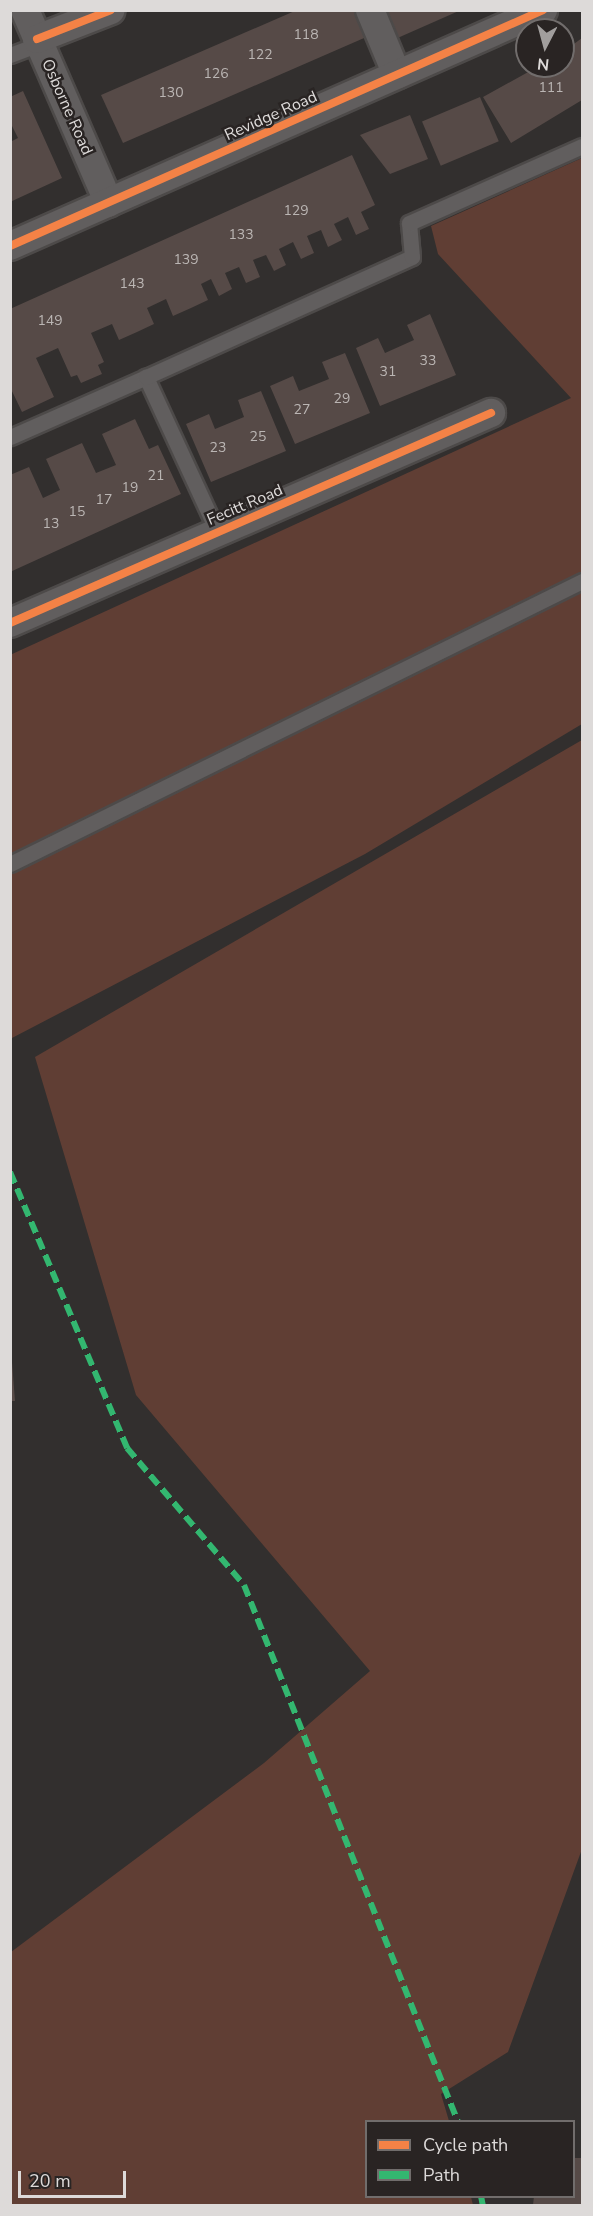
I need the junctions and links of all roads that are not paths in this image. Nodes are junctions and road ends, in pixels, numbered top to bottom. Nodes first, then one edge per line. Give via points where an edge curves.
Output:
1 (25, 10) edge
2 (111, 10) edge
3 (370, 10) edge
4 (543, 10) edge
5 (38, 41) junction
6 (10, 55) edge
7 (397, 75) junction
8 (582, 146) edge
9 (109, 202) junction
10 (10, 246) edge
11 (146, 377) junction
12 (491, 413) dead end
13 (10, 437) edge
14 (217, 531) junction
15 (582, 581) edge
16 (10, 623) edge
17 (10, 864) edge

1 - 5 street, Osborne Road
2 - 5 street
3 - 7 street
4 - 7 street, Revidge Road
5 - 6 lane
5 - 9 street, Osborne Road
7 - 9 street, Revidge Road
8 - 11 lane via 409,223 412,257
9 - 10 street, Revidge Road
11 - 13 lane
11 - 14 lane
12 - 14 street, Fecitt Road
14 - 16 street, Fecitt Road
15 - 17 lane

